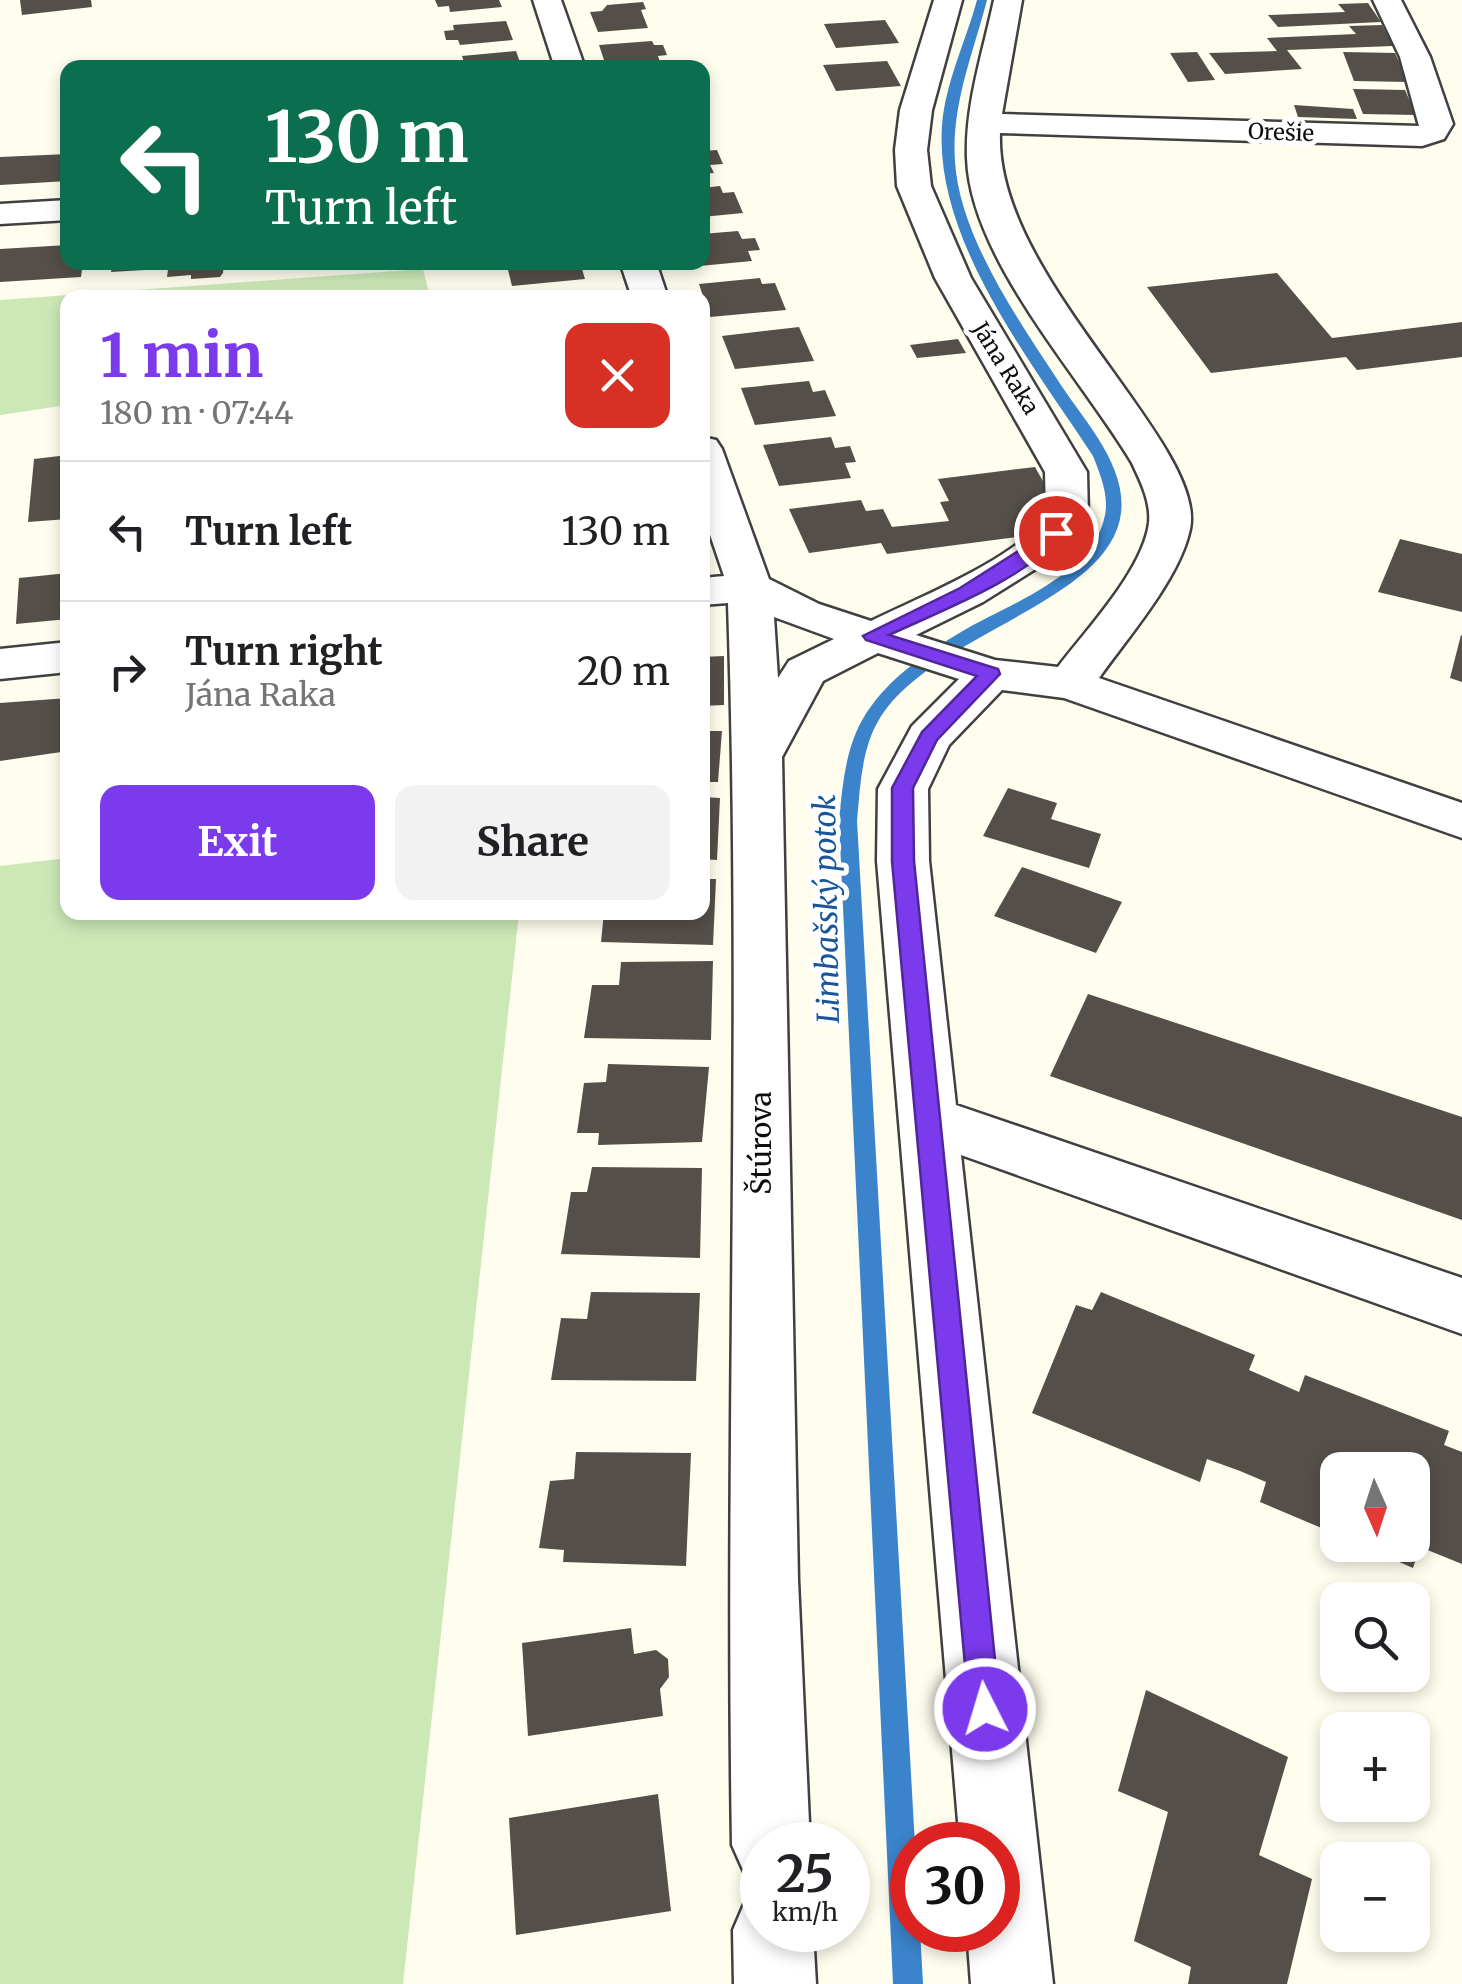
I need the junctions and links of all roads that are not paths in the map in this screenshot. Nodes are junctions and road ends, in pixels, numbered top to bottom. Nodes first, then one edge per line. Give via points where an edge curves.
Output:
1 (547, 0) edge
2 (948, 0) edge
3 (1008, 0) edge
4 (1388, 0) edge
5 (567, 60) edge
6 (986, 123) junction
7 (60, 210) edge
8 (0, 214) edge
9 (710, 496) edge
10 (726, 589) edge
11 (872, 636) junction
12 (60, 658) edge
13 (0, 664) edge
14 (991, 674) junction
15 (1070, 684) junction
16 (758, 757) junction
17 (1462, 821) edge
18 (927, 1119) junction
19 (1462, 1306) edge
20 (770, 1822) edge
21 (774, 1952) edge
22 (775, 1984) edge
23 (1012, 1984) edge

1 - 5 street
2 - 11 street, Jána Raka via 916,110 914,186 953,278 1060,458 1068,482 1067,516 1036,551
3 - 6 street
4 - 6 street, Orešie via 1437,124 1422,136
6 - 15 street via 985,178 1004,234 1142,448 1170,510 1158,555
7 - 8 street
9 - 10 street, Štúrova
10 - 11 street
10 - 16 street, Štúrova
11 - 14 street
11 - 16 street, Jána Raka via 805,671
12 - 13 street
14 - 15 street
14 - 18 street via 929,737 903,788 903,861
15 - 17 street
16 - 20 street, Štúrova
18 - 19 street
18 - 23 street
21 - 22 street

